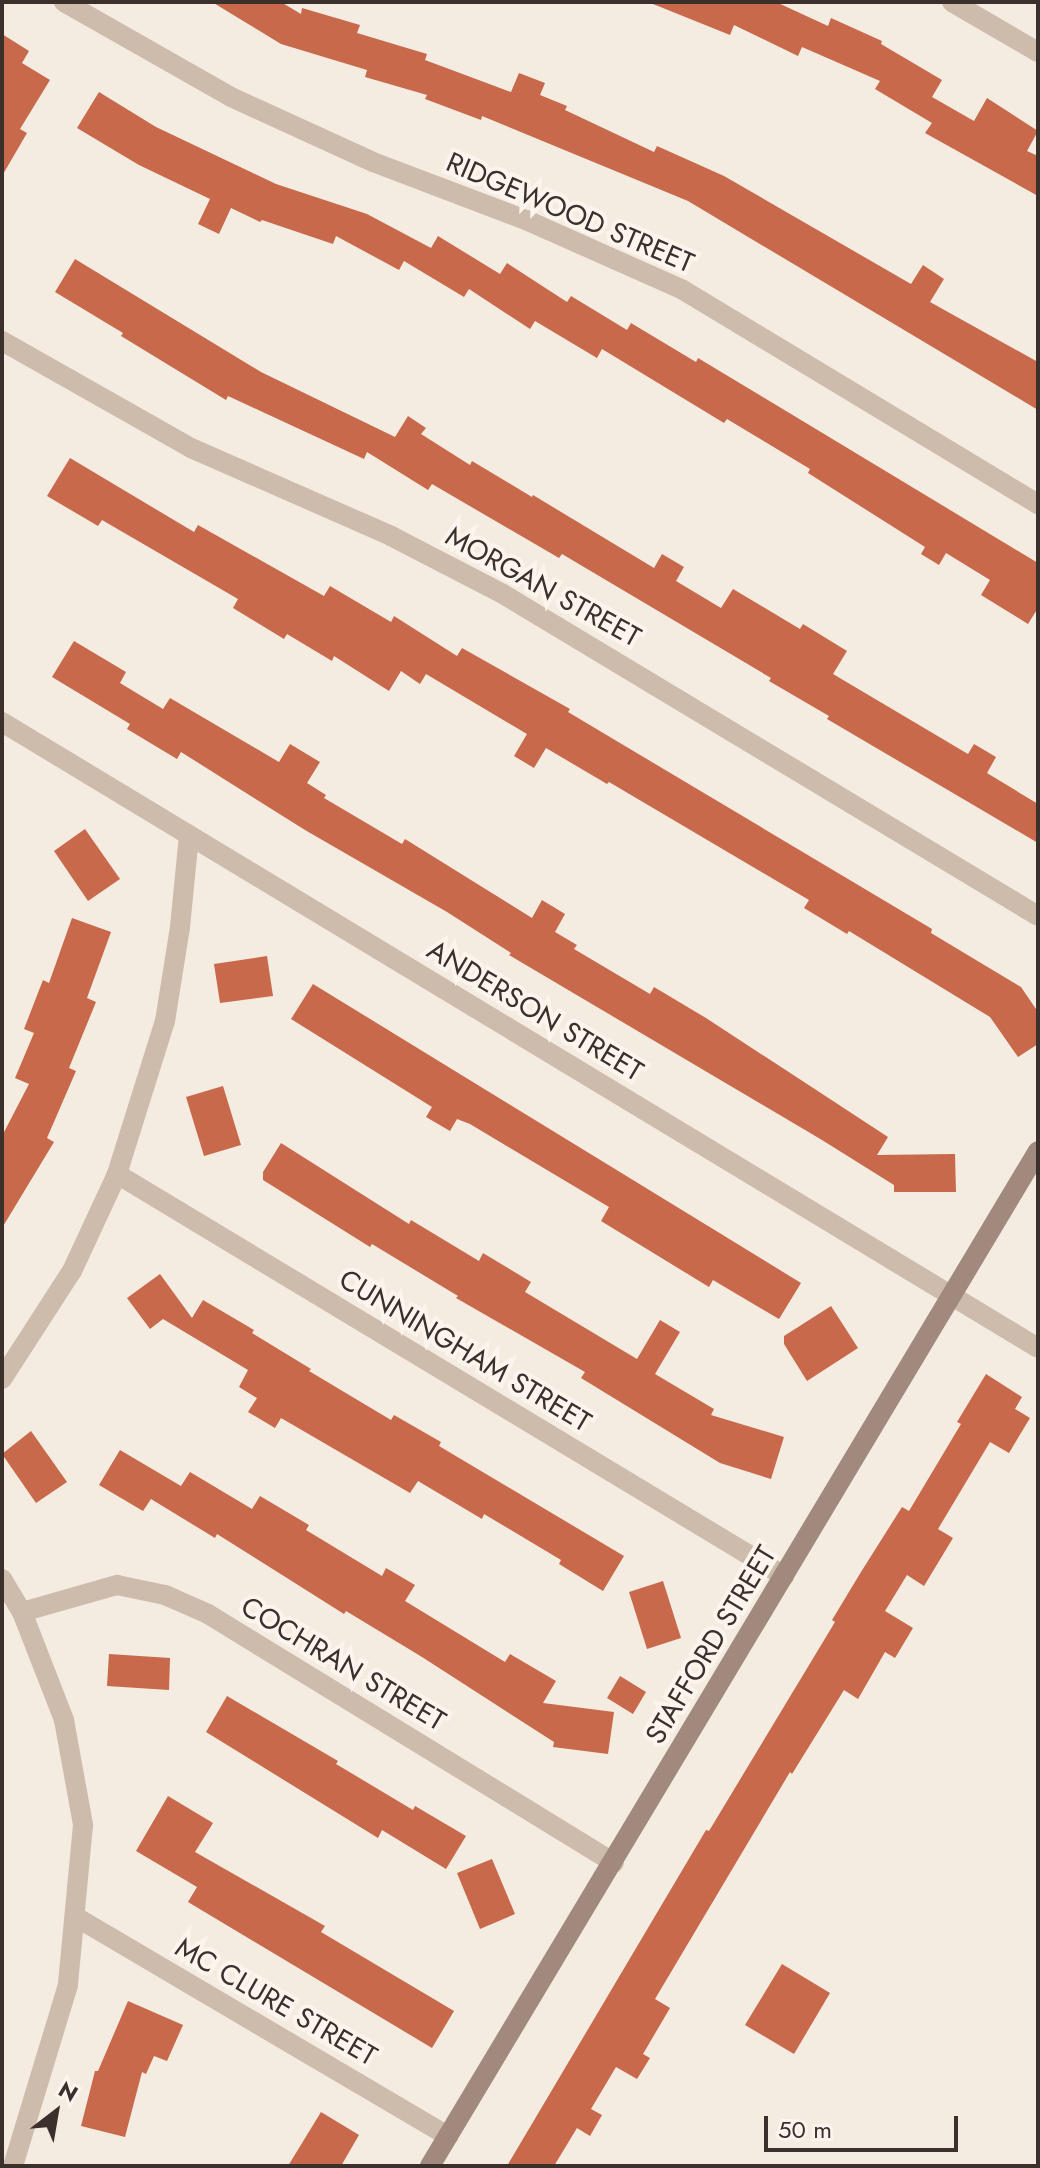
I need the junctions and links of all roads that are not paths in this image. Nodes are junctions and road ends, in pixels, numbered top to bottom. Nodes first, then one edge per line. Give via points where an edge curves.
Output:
1 (64, 2) edge
2 (952, 2) edge
3 (1038, 52) edge
4 (2, 341) edge
5 (1038, 504) edge
6 (2, 722) edge
7 (189, 835) junction
8 (1038, 916) edge
9 (1038, 1151) edge
10 (117, 1174) junction
11 (951, 1295) junction
12 (1038, 1348) edge
13 (2, 1379) edge
14 (784, 1576) junction
15 (2, 1579) edge
16 (22, 1612) junction
17 (614, 1863) junction
18 (76, 1917) junction
19 (448, 2136) junction
20 (13, 2166) edge
21 (430, 2166) edge

1 - 5 street, RIDGEWOOD STREET via 231,97 373,162 526,220 683,290
2 - 3 street
4 - 8 street, MORGAN STREET via 191,448 391,536 503,594
6 - 7 street, ANDERSON STREET
7 - 10 street via 165,1021
7 - 11 street, ANDERSON STREET
9 - 11 street, STAFFORD STREET
10 - 13 street via 72,1271
10 - 14 street, CUNNINGHAM STREET
11 - 12 street, ANDERSON STREET
11 - 14 street, STAFFORD STREET
14 - 17 street, STAFFORD STREET
15 - 16 street
16 - 17 street, COCHRAN STREET via 117,1585 165,1595 208,1614
16 - 18 street via 64,1720 83,1825
17 - 19 street, STAFFORD STREET
18 - 19 street, MC CLURE STREET
18 - 20 street via 68,1985
19 - 21 street, STAFFORD STREET

